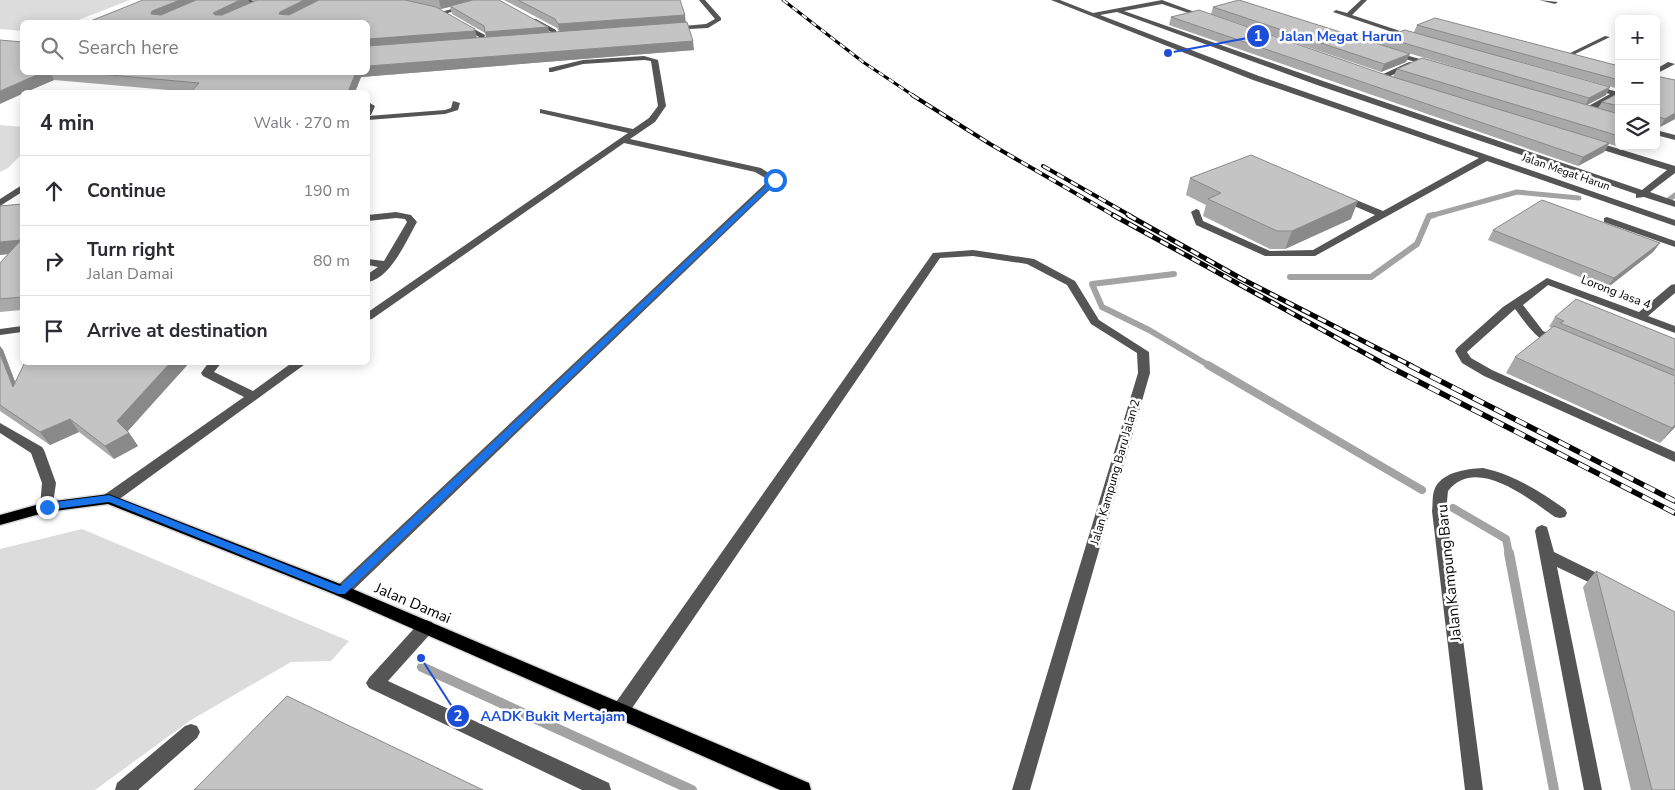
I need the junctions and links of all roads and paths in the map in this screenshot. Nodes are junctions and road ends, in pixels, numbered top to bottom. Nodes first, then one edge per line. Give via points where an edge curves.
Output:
1 (228, 0) edge
2 (272, 0) edge
3 (490, 0) edge
4 (702, 0) edge
5 (1054, 0) edge
6 (1364, 0) edge
7 (1542, 0) edge
8 (1169, 1) edge
9 (1555, 2) dead end
10 (264, 3) junction
11 (1116, 10) junction
12 (247, 11) edge
13 (432, 11) edge
14 (1336, 12) dead end
15 (441, 13) junction
16 (525, 15) edge
17 (1092, 15) junction
18 (1348, 16) junction
19 (449, 18) edge
20 (458, 22) edge
21 (1221, 22) edge
22 (1418, 26) edge
23 (660, 30) edge
24 (1400, 33) junction
25 (565, 37) edge
26 (1607, 37) dead end
27 (556, 38) junction
28 (1419, 38) edge
29 (546, 39) edge
30 (1359, 42) edge
31 (490, 43) edge
32 (471, 44) edge
33 (481, 44) junction
34 (1368, 46) junction
35 (1560, 52) edge
36 (1569, 55) junction
37 (1586, 59) edge
38 (1419, 62) junction
39 (1671, 64) dead end
40 (1437, 67) edge
41 (552, 70) dead end
42 (1660, 70) edge
43 (1371, 74) edge
44 (1381, 77) junction
45 (1660, 79) edge
46 (1390, 80) edge
47 (1666, 80) edge
48 (1589, 86) edge
49 (1615, 92) edge
50 (1615, 95) edge
51 (456, 103) dead end
52 (1576, 109) edge
53 (543, 112) dead end
54 (370, 118) edge
55 (634, 132) junction
56 (1660, 133) edge
57 (1675, 138) edge
58 (623, 140) junction
59 (1579, 140) edge
60 (1486, 158) junction
61 (1675, 170) edge
62 (20, 189) edge
63 (1329, 191) edge
64 (1642, 193) junction
65 (20, 200) edge
66 (1, 203) edge
67 (1675, 204) edge
68 (1624, 206) junction
69 (1196, 212) dead end
70 (1383, 215) junction
71 (370, 218) edge
72 (1608, 220) dead end
73 (1675, 223) edge
74 (1675, 244) edge
75 (370, 262) edge
76 (387, 265) junction
77 (370, 278) edge
78 (1675, 287) edge
79 (1517, 304) junction
80 (370, 316) edge
81 (1641, 316) junction
82 (20, 330) edge
83 (1675, 330) edge
84 (0, 332) edge
85 (1566, 344) edge
86 (214, 365) edge
87 (298, 365) edge
88 (253, 396) junction
89 (0, 427) edge
90 (1675, 458) edge
91 (109, 498) junction
92 (47, 507) junction
93 (1560, 513) dead end
94 (0, 520) edge
95 (1542, 531) dead end
96 (1546, 556) junction
97 (1615, 588) edge
98 (342, 591) junction
99 (426, 628) junction
100 (620, 711) junction
101 (192, 732) dead end
102 (124, 790) edge
103 (602, 790) edge
104 (802, 790) edge
105 (1021, 790) edge
106 (1474, 790) edge
107 (1593, 790) edge

1 - 10 street
2 - 10 street
3 - 15 street
4 - 23 street via 719,19 708,26
5 - 17 street, Jalan Megat Harun
6 - 18 street
7 - 9 street
8 - 11 street
8 - 21 street
10 - 12 street
11 - 17 street
11 - 64 street
13 - 15 street
14 - 18 street
15 - 19 street
16 - 27 street via 554,32
17 - 60 street, Jalan Megat Harun via 1256,78
18 - 24 street
20 - 33 street via 483,36
22 - 24 street
24 - 28 street
24 - 34 street
25 - 27 street
26 - 36 street
27 - 29 street
30 - 34 street
31 - 33 street
32 - 33 street
34 - 38 street
35 - 36 street
36 - 37 street
38 - 40 street
38 - 44 street
39 - 42 street
41 - 55 street via 583,62 654,60 662,106 652,120
43 - 44 street
44 - 46 street
45 - 47 street
48 - 49 street
50 - 52 street via 1590,113
51 - 54 street via 454,110 444,112
53 - 55 street
55 - 58 street
56 - 57 street
58 - 80 street
58 - 98 street via 758,170 775,180
59 - 61 street
60 - 68 street, Jalan Megat Harun
60 - 70 street
61 - 64 street
62 - 66 street
63 - 70 street
64 - 67 street
64 - 68 street
65 - 66 street
68 - 73 street, Jalan Megat Harun
69 - 70 street via 1199,223 1269,254 1315,252
71 - 76 street via 396,215 408,217 412,222
72 - 74 street
75 - 76 street
76 - 77 street
78 - 81 street
79 - 81 street, Lorong Jasa 4 via 1547,281
79 - 85 street via 1538,333
79 - 90 street via 1507,309 1461,351 1466,360
81 - 83 street, Lorong Jasa 4
82 - 84 street
86 - 88 street via 207,373
87 - 88 street
88 - 91 street
89 - 92 street via 37,450 49,483
91 - 92 main road
91 - 98 main road, Jalan Damai
92 - 94 main road
93 - 106 street, Jalan Kampung Baru via 1521,487 1479,472 1450,480 1442,490 1439,511
95 - 96 street
96 - 97 street
96 - 107 street
98 - 99 main road, Jalan Damai
99 - 100 main road, Jalan Damai
99 - 103 street via 375,683
100 - 104 main road, Jalan Damai
100 - 105 street, Jalan Kampung Baru Jalan 2 via 937,255 973,253 1030,261 1071,283 1095,322 1143,352 1144,373
101 - 102 street

